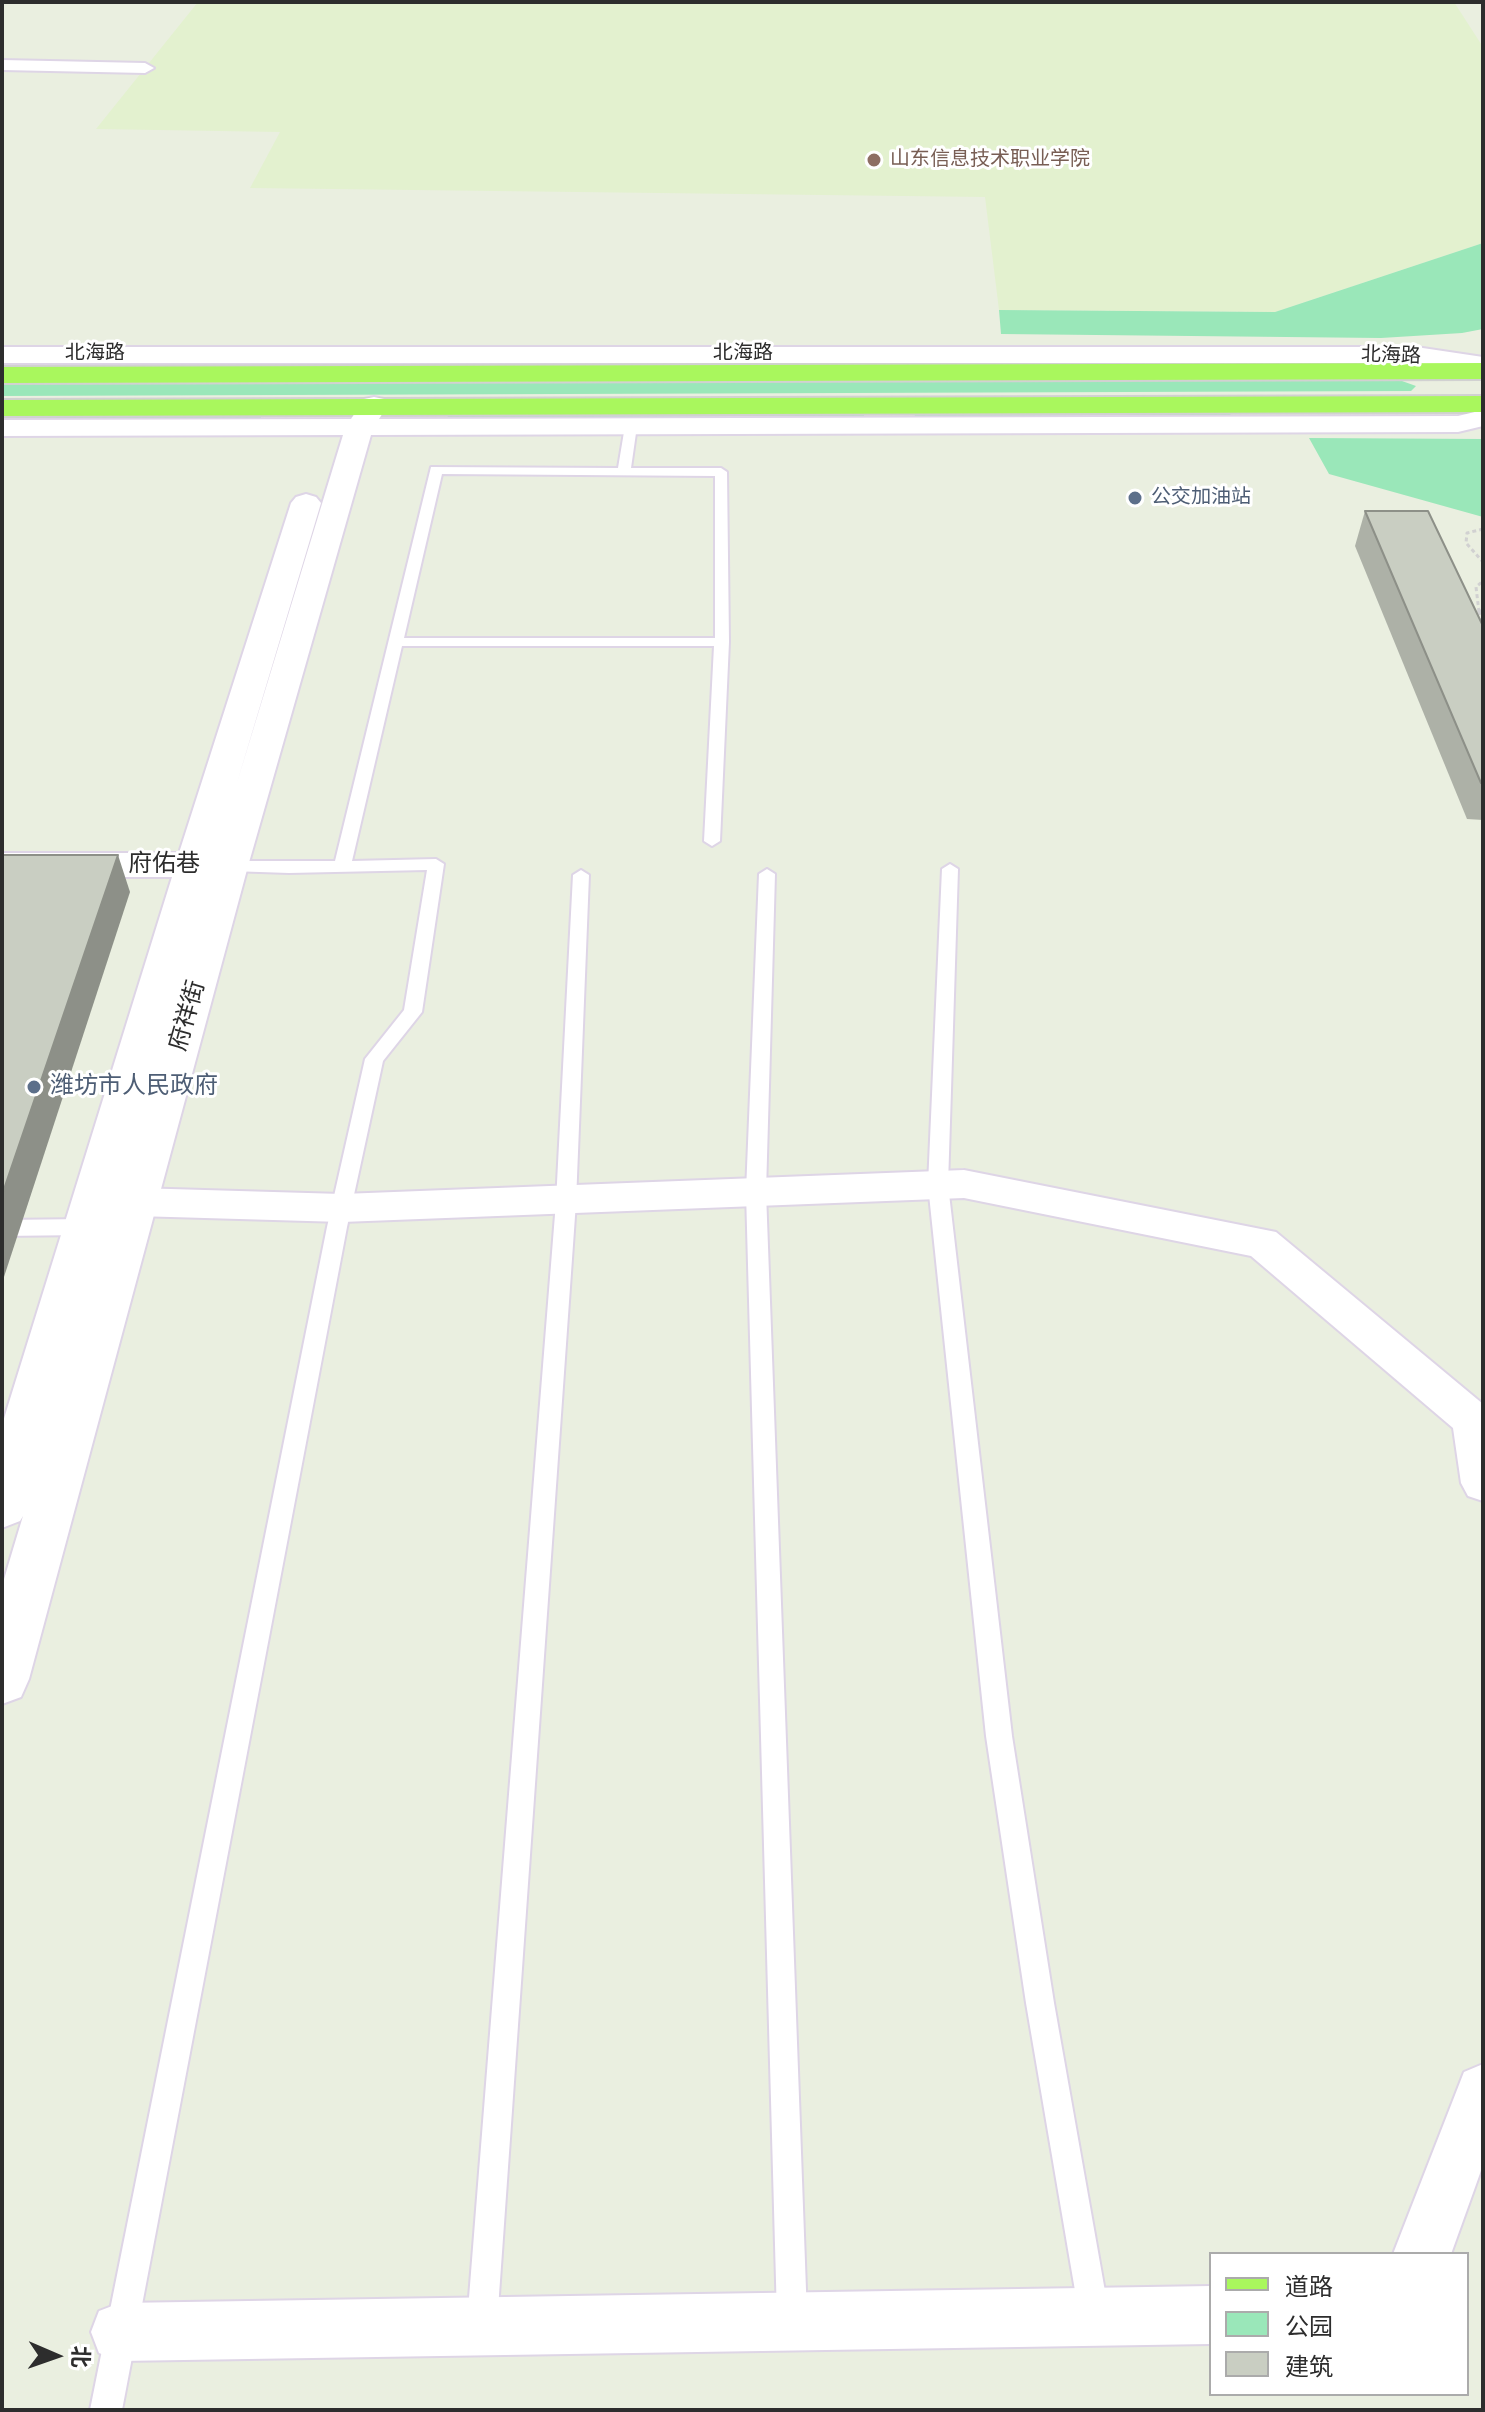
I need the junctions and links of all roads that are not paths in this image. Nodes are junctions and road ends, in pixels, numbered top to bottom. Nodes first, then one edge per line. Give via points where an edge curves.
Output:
1 (2, 65) edge
2 (145, 68) dead end
3 (2, 355) edge
4 (1245, 363) junction
5 (1483, 368) edge
6 (2, 375) edge
7 (1483, 404) edge
8 (2, 408) edge
9 (887, 414) junction
10 (1256, 414) junction
11 (343, 417) junction
12 (1483, 418) edge
13 (631, 426) junction
14 (2, 428) edge
15 (624, 472) junction
16 (395, 642) junction
17 (722, 642) junction
18 (712, 841) dead end
19 (2, 865) edge
20 (212, 865) junction
21 (343, 865) junction
22 (950, 869) dead end
23 (767, 874) dead end
24 (581, 875) dead end
25 (938, 1185) junction
26 (756, 1192) junction
27 (136, 1202) junction
28 (566, 1202) junction
29 (342, 1208) junction
30 (86, 1227) junction
31 (2, 1228) edge
32 (1478, 1420) edge
33 (1483, 1483) edge
34 (2, 1506) edge
35 (2, 1679) edge
36 (1483, 2091) edge
37 (1423, 2252) edge
38 (1209, 2315) edge
39 (1095, 2317) junction
40 (792, 2322) junction
41 (481, 2326) junction
42 (120, 2332) junction
43 (106, 2410) edge

1 - 2 street
3 - 4 street, 北海路
4 - 5 main road, 北海路
4 - 6 main road, 北海路
7 - 10 main road, 北海路
8 - 11 main road, 北海路
9 - 10 street, 北海路
9 - 11 main road, 北海路
9 - 13 street, 北海路
10 - 12 street, 北海路 via 1458,424
11 - 13 street, 北海路
11 - 14 street, 北海路
11 - 20 street, 府祥街
13 - 15 lane
15 - 16 lane via 436,470
15 - 17 lane via 721,472
16 - 17 lane
16 - 21 lane
17 - 18 lane
19 - 20 street, 府佑巷
20 - 21 lane
20 - 27 street, 府祥街
20 - 30 street, 府祥街
21 - 29 lane via 436,864 413,1012 374,1059
22 - 25 lane
23 - 26 lane
24 - 28 lane
25 - 26 street
25 - 32 street via 964,1184 1262,1243
25 - 39 lane via 999,1736
26 - 28 street
26 - 40 lane
27 - 29 street
27 - 35 street, 府祥街
28 - 29 street
28 - 41 lane
29 - 42 lane
30 - 31 lane
30 - 34 street, 府祥街
32 - 33 street
36 - 37 street
38 - 39 street
39 - 40 street
40 - 41 street
41 - 42 street
42 - 43 lane

